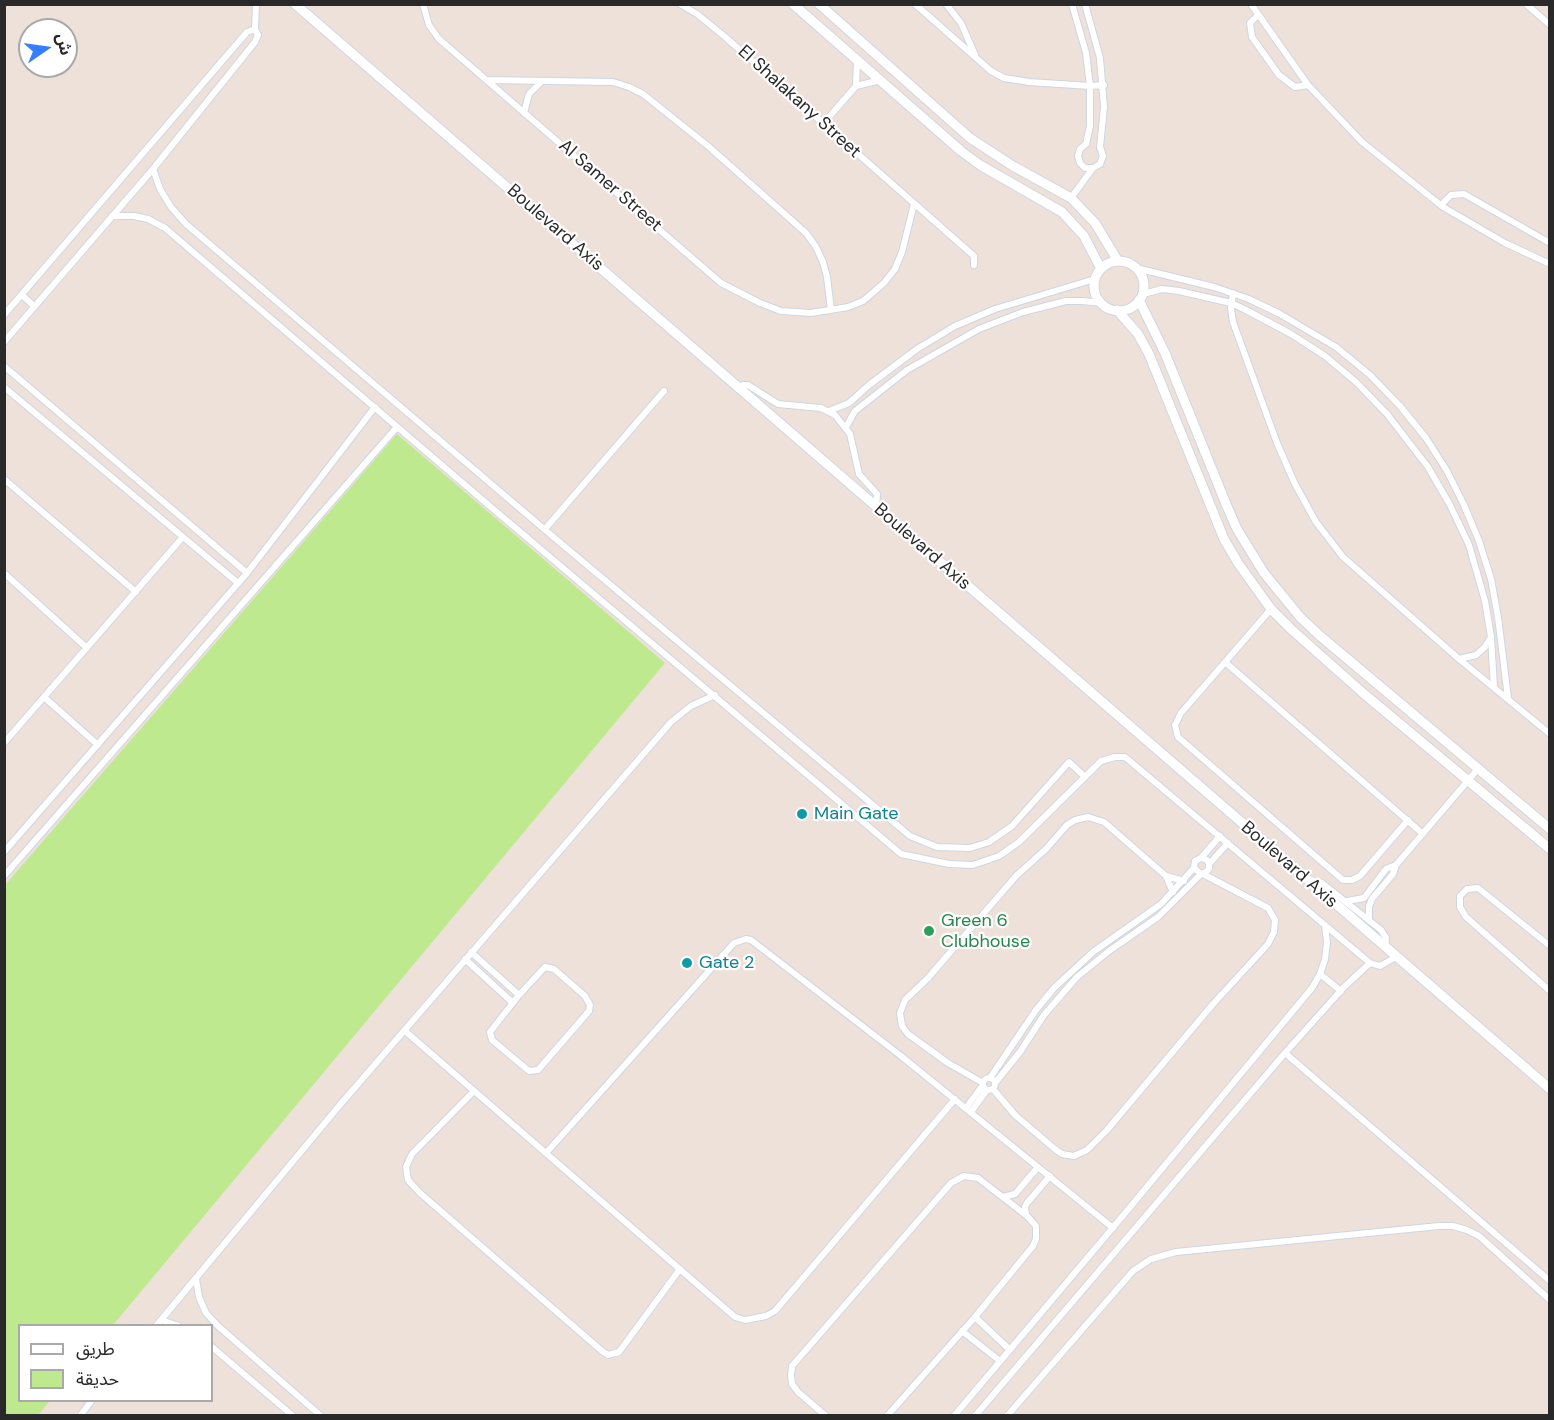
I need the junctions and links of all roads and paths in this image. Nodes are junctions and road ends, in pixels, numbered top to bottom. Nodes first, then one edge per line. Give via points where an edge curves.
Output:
1 (255, 4) edge
2 (295, 4) edge
3 (423, 4) edge
4 (680, 4) edge
5 (793, 4) edge
6 (819, 4) edge
7 (915, 4) edge
8 (946, 4) edge
9 (1072, 4) edge
10 (1085, 4) edge
11 (1251, 4) edge
12 (1526, 4) edge
13 (1257, 16) junction
14 (1550, 25) edge
15 (255, 29) junction
16 (975, 55) junction
17 (857, 59) junction
18 (487, 80) junction
19 (881, 80) junction
20 (542, 81) junction
21 (1104, 85) junction
22 (1308, 85) junction
23 (856, 86) junction
24 (1090, 86) junction
25 (524, 113) junction
26 (823, 124) junction
27 (1086, 144) junction
28 (1100, 147) junction
29 (153, 168) junction
30 (1093, 168) junction
31 (1071, 198) junction
32 (914, 204) junction
33 (1441, 205) junction
34 (112, 216) junction
35 (1550, 243) edge
36 (1118, 261) junction
37 (1550, 264) edge
38 (974, 265) dead end
39 (1137, 268) junction
40 (1101, 269) junction
41 (1095, 279) junction
42 (1233, 293) junction
43 (22, 295) junction
44 (1141, 297) junction
45 (1102, 303) junction
46 (1231, 303) junction
47 (34, 306) junction
48 (831, 310) junction
49 (1117, 310) junction
50 (4, 315) edge
51 (4, 342) edge
52 (4, 366) edge
53 (4, 387) edge
54 (738, 389) junction
55 (664, 391) dead end
56 (375, 407) junction
57 (829, 411) junction
58 (397, 427) junction
59 (846, 427) junction
60 (4, 479) edge
61 (876, 508) junction
62 (545, 529) junction
63 (182, 538) junction
64 (4, 573) edge
65 (247, 573) junction
66 (238, 583) junction
67 (136, 592) junction
68 (1271, 609) junction
69 (1491, 637) junction
70 (87, 648) junction
71 (1459, 658) junction
72 (1226, 662) junction
73 (1494, 687) junction
74 (715, 695) junction
75 (44, 697) junction
76 (1508, 698) junction
77 (1550, 734) edge
78 (4, 743) edge
79 (98, 745) junction
80 (1477, 770) junction
81 (1085, 777) junction
82 (1468, 781) junction
83 (1408, 820) junction
84 (1550, 829) edge
85 (1423, 834) junction
86 (1220, 836) junction
87 (1228, 843) junction
88 (1550, 849) edge
89 (4, 852) edge
90 (1201, 858) junction
91 (1194, 868) junction
92 (1206, 870) junction
93 (4, 876) edge
94 (1166, 876) junction
95 (1304, 879) junction
96 (1383, 880) junction
97 (1184, 881) junction
98 (1173, 892) junction
99 (1345, 901) junction
100 (1153, 910) junction
101 (1158, 917) junction
102 (1369, 920) junction
103 (1325, 925) junction
104 (1550, 946) edge
105 (1385, 948) junction
106 (471, 952) junction
107 (1396, 957) junction
108 (465, 959) junction
109 (1370, 963) junction
110 (1070, 971) junction
111 (1320, 974) junction
112 (1077, 977) junction
113 (1341, 991) junction
114 (1550, 991) edge
115 (519, 996) junction
116 (513, 1003) junction
117 (405, 1031) junction
118 (1285, 1053) junction
119 (989, 1085) junction
120 (1550, 1089) edge
121 (474, 1090) junction
122 (955, 1099) junction
123 (968, 1110) junction
124 (546, 1153) junction
125 (1038, 1167) junction
126 (1050, 1176) junction
127 (1026, 1183) junction
128 (1037, 1192) junction
129 (1002, 1197) junction
130 (1027, 1216) junction
131 (1113, 1228) junction
132 (680, 1269) junction
133 (196, 1279) junction
134 (1550, 1281) edge
135 (1550, 1299) edge
136 (975, 1317) junction
137 (159, 1323) edge
138 (962, 1331) junction
139 (213, 1348) edge
140 (1009, 1349) junction
141 (1000, 1361) junction
142 (91, 1402) edge
143 (80, 1416) edge
144 (293, 1416) edge
145 (321, 1416) edge
146 (826, 1416) edge
147 (887, 1416) edge
148 (954, 1416) edge
149 (975, 1416) edge
150 (1007, 1416) edge

1 - 15 street
2 - 54 street, Boulevard Axis
3 - 18 street, Al Samer Street via 429,25 439,39
4 - 26 street, El Shalakany Street via 715,28
5 - 17 street
6 - 31 street via 970,138
7 - 16 street
8 - 16 street via 961,23
9 - 24 street via 1086,53
10 - 21 street via 1096,37
11 - 13 street
12 - 14 street
13 - 22 street
13 - 22 street via 1250,23 1252,37 1279,75 1294,87
15 - 29 street via 255,42
15 - 43 street via 246,32
16 - 24 street via 1004,78
17 - 19 street
17 - 23 street
18 - 20 street
18 - 25 street, Al Samer Street
19 - 23 street
19 - 40 street via 980,165 1062,212 1084,236
20 - 25 street via 529,94
20 - 48 street via 620,84 657,104 806,233 823,262
21 - 24 street
21 - 28 street
22 - 33 street via 1362,142
23 - 26 street
24 - 27 street
25 - 48 street, Al Samer Street via 721,283 781,311
26 - 32 street, El Shalakany Street
27 - 28 street
27 - 30 street via 1080,149 1080,163
28 - 30 street via 1102,161
29 - 34 street
29 - 62 street via 160,189 186,224
30 - 31 street
31 - 36 street via 1095,223
32 - 38 street, El Shalakany Street via 974,256
32 - 48 street via 902,252 884,284 863,301
33 - 35 street via 1451,195 1464,194
33 - 37 street
34 - 47 street
34 - 56 street via 148,219 165,228
36 - 39 street
36 - 40 street
39 - 42 street
39 - 44 street via 1144,283
40 - 41 street
41 - 45 street via 1095,292
41 - 57 street via 995,309 955,326 917,349 849,403
42 - 46 street
42 - 76 street via 1280,314 1336,347 1386,390 1426,438 1460,496 1485,560 1500,626
43 - 47 street
43 - 50 street
44 - 46 street via 1169,289
44 - 49 street via 1129,308
44 - 80 street via 1237,529 1264,573 1319,635
45 - 49 street
45 - 59 street via 1056,303 979,329 907,370 855,411
46 - 69 street via 1325,356 1402,430 1428,466 1460,525 1482,585
46 - 71 street via 1233,322 1277,442 1316,522 1343,556
47 - 51 street
49 - 68 street via 1149,354 1224,538
52 - 65 street
53 - 63 street
54 - 57 street via 748,385 778,404
54 - 61 street, Boulevard Axis
55 - 62 street
56 - 58 street
56 - 65 street
57 - 59 street
58 - 74 street
58 - 93 street
59 - 61 street via 859,474 878,497
60 - 67 street
61 - 95 street, Boulevard Axis
62 - 81 street via 910,836 937,847 970,848 989,842 1012,826 1069,762
63 - 66 street
63 - 67 street
64 - 70 street
65 - 66 street
66 - 79 street
67 - 70 street
68 - 72 street
68 - 82 street
69 - 71 street via 1476,655
69 - 73 street
70 - 75 street
71 - 73 street
72 - 83 street
72 - 83 street via 1177,719 1178,737 1316,859 1339,878 1352,880 1360,876
73 - 76 street
74 - 81 street via 901,854 926,860 973,866 999,856 1019,842
74 - 106 street via 670,722
75 - 78 street
75 - 79 street
76 - 77 street
79 - 89 street
80 - 82 street
80 - 84 street
81 - 86 street via 1105,759 1125,757
82 - 85 street
82 - 88 street
83 - 85 street
85 - 96 street via 1396,865 1394,874
86 - 87 street
86 - 90 street
87 - 92 street
87 - 103 street
90 - 91 street via 1195,861
90 - 92 street via 1207,860
91 - 92 street
91 - 97 street
92 - 101 street
92 - 119 street via 1216,881 1272,912 1275,924 1269,944 1087,1150 1074,1156 1062,1154 1015,1115
94 - 97 street
94 - 98 street
94 - 119 street via 1104,822 1088,817 1075,820 1016,876 905,1000 900,1018 908,1034 958,1070
95 - 99 street via 1322,883
95 - 105 street, Boulevard Axis
96 - 99 street via 1364,898
96 - 102 street via 1369,906
97 - 98 street
98 - 100 street
99 - 102 street
100 - 101 street
100 - 110 street
101 - 112 street
102 - 105 street via 1385,935
103 - 109 street
103 - 111 street via 1326,950
104 - 114 street via 1478,888 1467,889 1460,896 1460,907 1466,917
105 - 107 street, Boulevard Axis
106 - 108 street
106 - 115 street
107 - 109 street via 1380,966
107 - 120 street, Boulevard Axis
108 - 116 street
108 - 117 street
109 - 113 street
110 - 112 street
110 - 119 street via 1036,1010
111 - 113 street
111 - 131 street
112 - 119 street via 1044,1015 1020,1052
113 - 118 street
115 - 116 street
115 - 116 street via 540,970 549,967 585,996 590,1005 589,1011 536,1071 527,1070 490,1036 491,1029
117 - 121 street
117 - 133 street
118 - 134 street
118 - 149 street
119 - 123 street
121 - 124 street
121 - 132 street via 412,1154 406,1167 408,1180 604,1353 616,1354
122 - 123 street
122 - 124 street via 752,940 740,939
122 - 132 street via 775,1311 745,1320 735,1317
123 - 125 street
124 - 132 street
125 - 126 street
125 - 127 street
126 - 128 street
126 - 131 street
127 - 128 street
127 - 129 street via 1015,1194
128 - 130 street via 1025,1207
129 - 130 street
129 - 146 street via 978,1178 957,1178 797,1358 792,1366 792,1384
130 - 136 street via 1037,1232 1034,1246
131 - 140 street
133 - 137 street
133 - 145 street via 206,1313
135 - 150 street via 1479,1236 1453,1226 1176,1252 1151,1259 1133,1271
136 - 138 street
136 - 140 street
138 - 141 street
138 - 147 street
139 - 144 street
140 - 141 street
141 - 148 street
142 - 143 street

